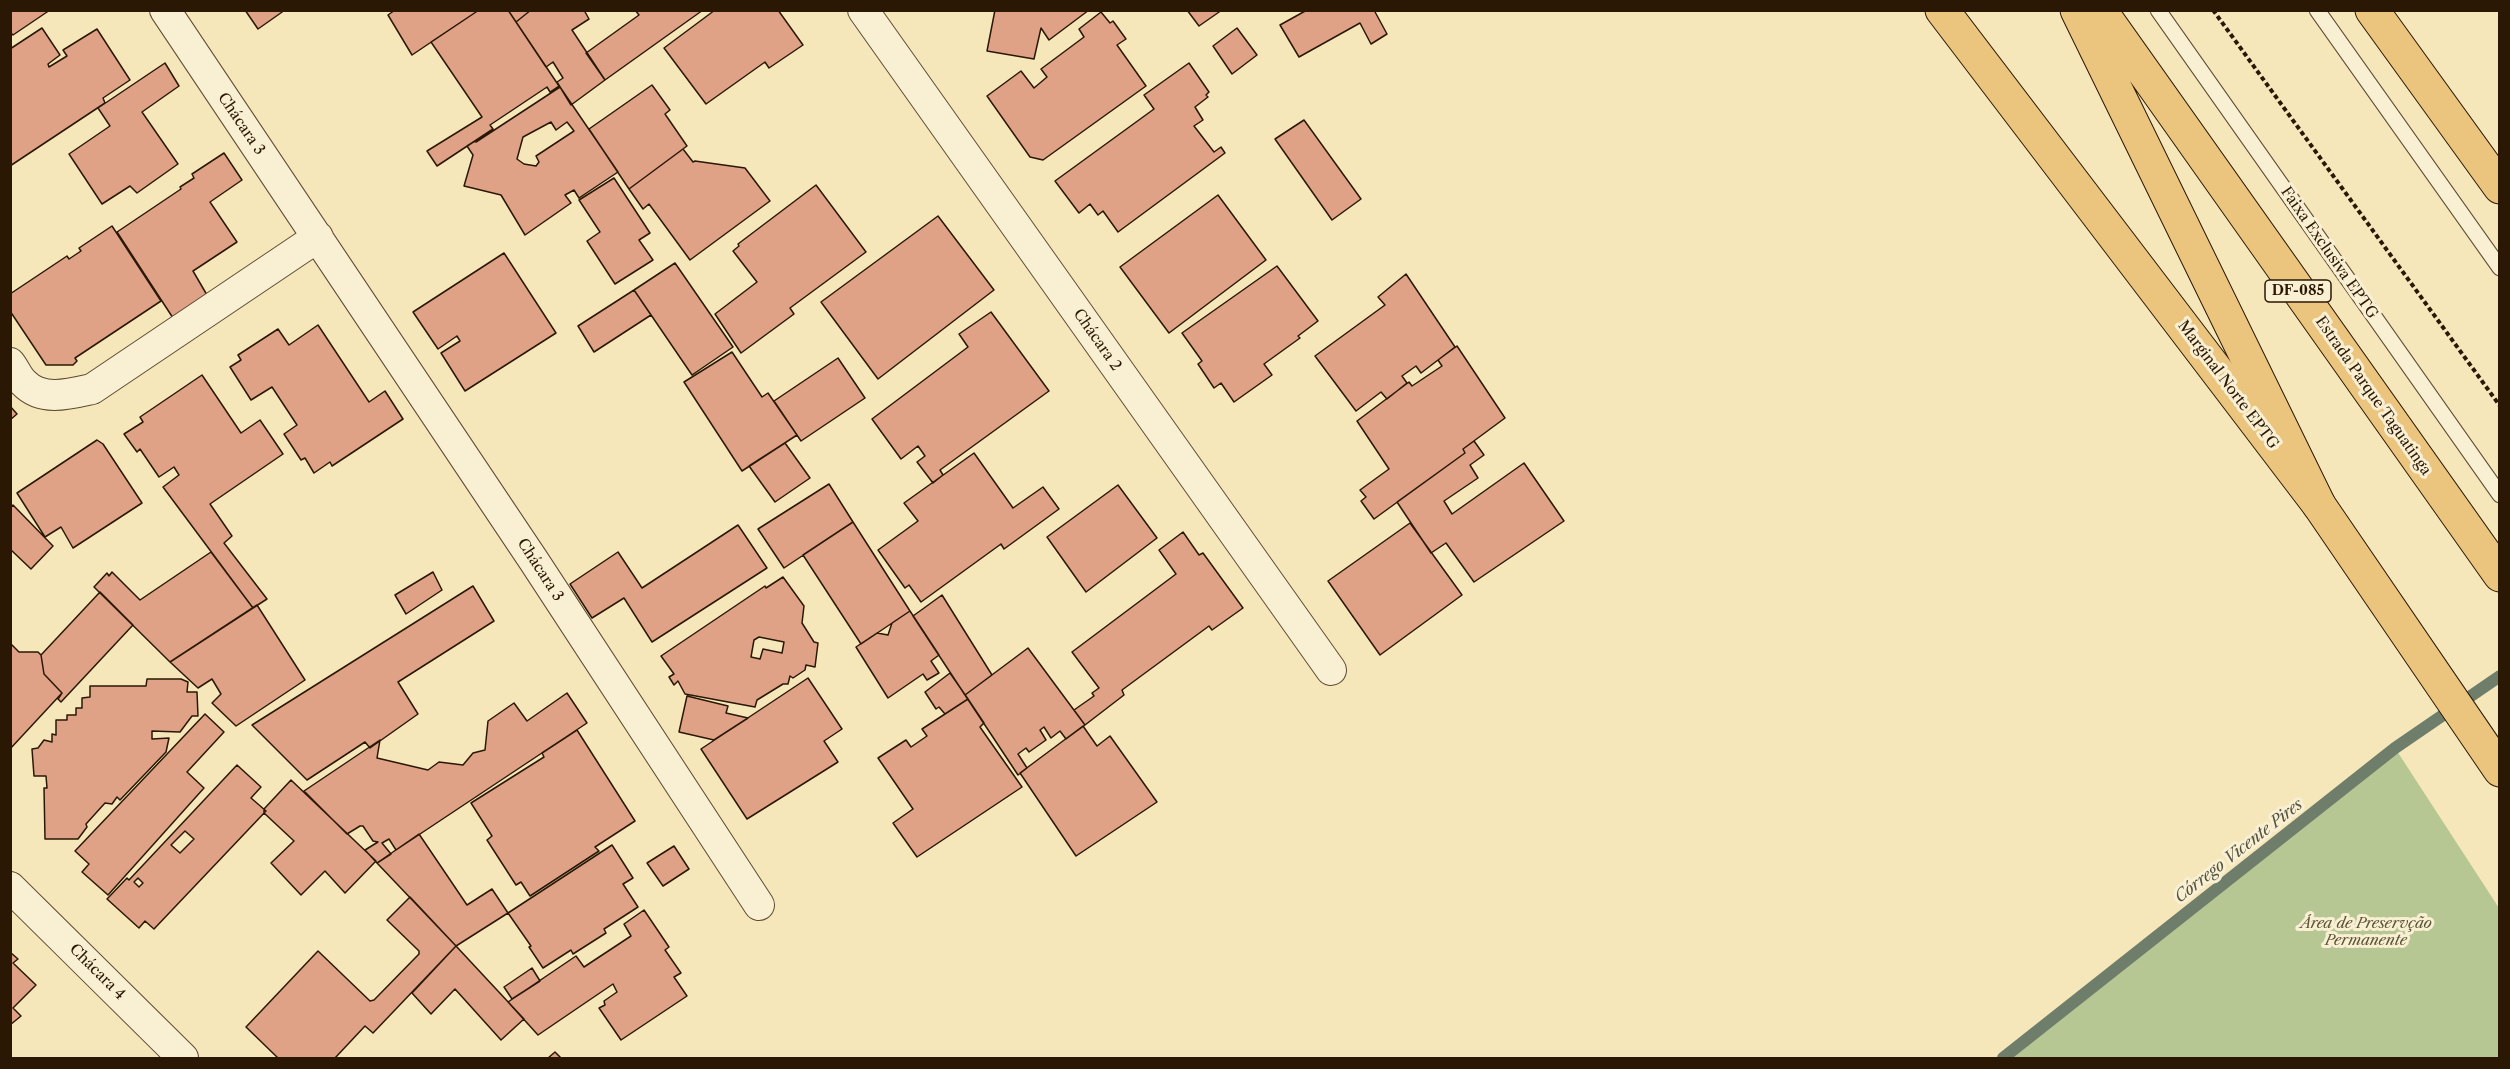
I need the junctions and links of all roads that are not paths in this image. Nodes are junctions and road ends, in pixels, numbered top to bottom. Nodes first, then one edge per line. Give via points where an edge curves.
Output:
1 (165, 10) edge
2 (863, 10) edge
3 (1942, 10) edge
4 (2077, 10) edge
5 (2100, 10) edge
6 (2158, 10) edge
7 (2317, 10) edge
8 (2372, 10) edge
9 (2499, 187) edge
10 (318, 237) junction
11 (2499, 268) edge
12 (10, 363) edge
13 (2499, 495) edge
14 (2319, 505) junction
15 (2498, 573) edge
16 (1331, 670) dead end
17 (2492, 759) edge
18 (10, 887) edge
19 (759, 905) dead end
20 (183, 1059) edge

1 - 10 street, Chácara 3
2 - 16 street, Chácara 2
3 - 14 main road, Marginal Norte EPTG
4 - 14 main road
5 - 15 main road, Estrada Parque Taguatinga / DF-085
6 - 13 lane, Faixa Exclusiva EPTG
7 - 11 lane
8 - 9 main road
10 - 12 street via 92,388 64,396 40,393 24,384
10 - 19 street, Chácara 3
14 - 17 main road, Marginal Norte EPTG
18 - 20 street, Chácara 4

